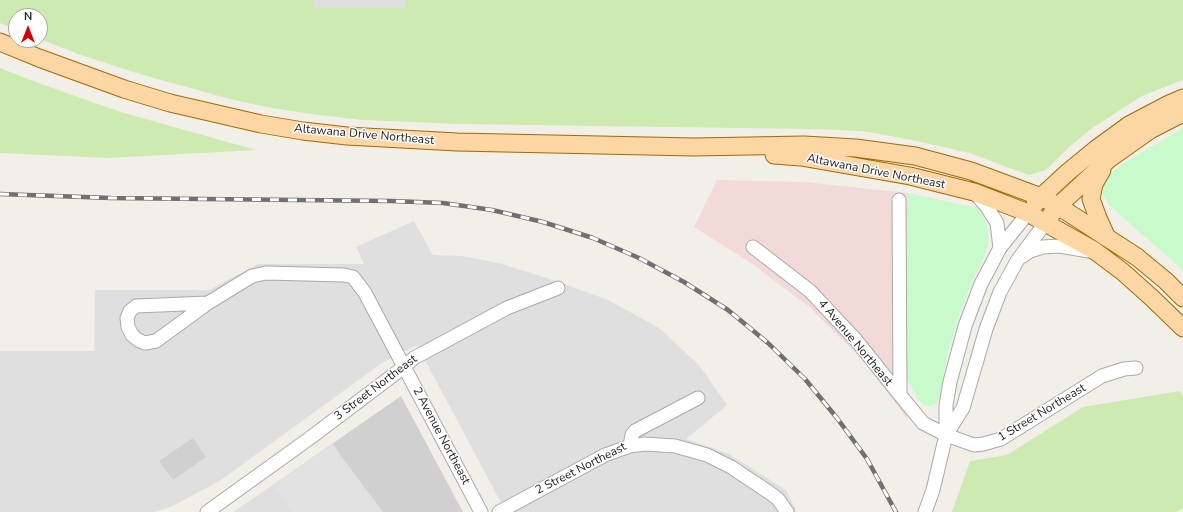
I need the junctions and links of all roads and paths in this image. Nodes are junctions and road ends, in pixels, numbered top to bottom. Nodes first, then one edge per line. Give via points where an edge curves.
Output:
1 (0, 42) edge
2 (1183, 98) edge
3 (1183, 114) edge
4 (694, 146) junction
5 (1109, 159) junction
6 (974, 192) junction
7 (1040, 197) junction
8 (899, 200) dead end
9 (1058, 206) junction
10 (1028, 213) junction
11 (1046, 222) junction
12 (1108, 238) junction
13 (753, 247) dead end
14 (1000, 248) junction
15 (1095, 252) junction
16 (1017, 261) junction
17 (558, 288) dead end
18 (1183, 298) edge
19 (208, 303) junction
20 (1183, 328) edge
21 (404, 367) junction
22 (1136, 368) dead end
23 (900, 395) junction
24 (698, 398) dead end
25 (946, 435) junction
26 (630, 446) junction
27 (785, 511) edge
28 (207, 512) edge
29 (481, 512) edge
30 (499, 512) edge
31 (925, 512) edge

1 - 4 main road, Altawana Drive Northeast via 124,89 170,103 303,131 457,142
2 - 7 main road via 1129,125 1096,149
3 - 5 main road via 1150,130
4 - 6 main road, Altawana Drive Northeast via 801,157 910,176
4 - 7 main road, Altawana Drive Northeast via 804,145 915,156 971,170
5 - 9 main road
5 - 12 main road via 1094,184 1091,199
6 - 10 main road, Altawana Drive Northeast
6 - 14 street via 998,223
7 - 9 main road, Altawana Drive Northeast
7 - 10 main road
8 - 23 street, 4 Avenue Northeast
9 - 11 main road
9 - 12 main road, Altawana Drive Northeast
10 - 11 main road, Altawana Drive Northeast
10 - 14 street
11 - 15 main road, Altawana Drive Northeast
11 - 16 street
12 - 18 main road, Altawana Drive Northeast via 1160,276
13 - 23 street, 4 Avenue Northeast via 810,291 856,340
14 - 25 street via 981,284 964,326 946,405
15 - 16 street via 1043,246 1030,251
15 - 20 main road, Altawana Drive Northeast via 1123,272
16 - 25 street via 1000,292 986,329 963,408
17 - 21 street, 3 Street Northeast via 507,308 414,358
19 - 19 street via 136,306 127,318 128,327 138,340 145,343 156,341
19 - 21 street, 2 Avenue Northeast via 252,276 266,273 353,277
21 - 28 street, 3 Street Northeast
21 - 29 street, 2 Avenue Northeast
22 - 25 street, 1 Street Northeast via 1102,376 1001,439 974,444
23 - 25 street, 4 Avenue Northeast via 923,423
24 - 26 street, 2 Street Northeast via 635,431
25 - 31 street
26 - 27 street via 675,446 706,455 731,467 770,493 778,499
26 - 30 street, 2 Street Northeast via 604,455

